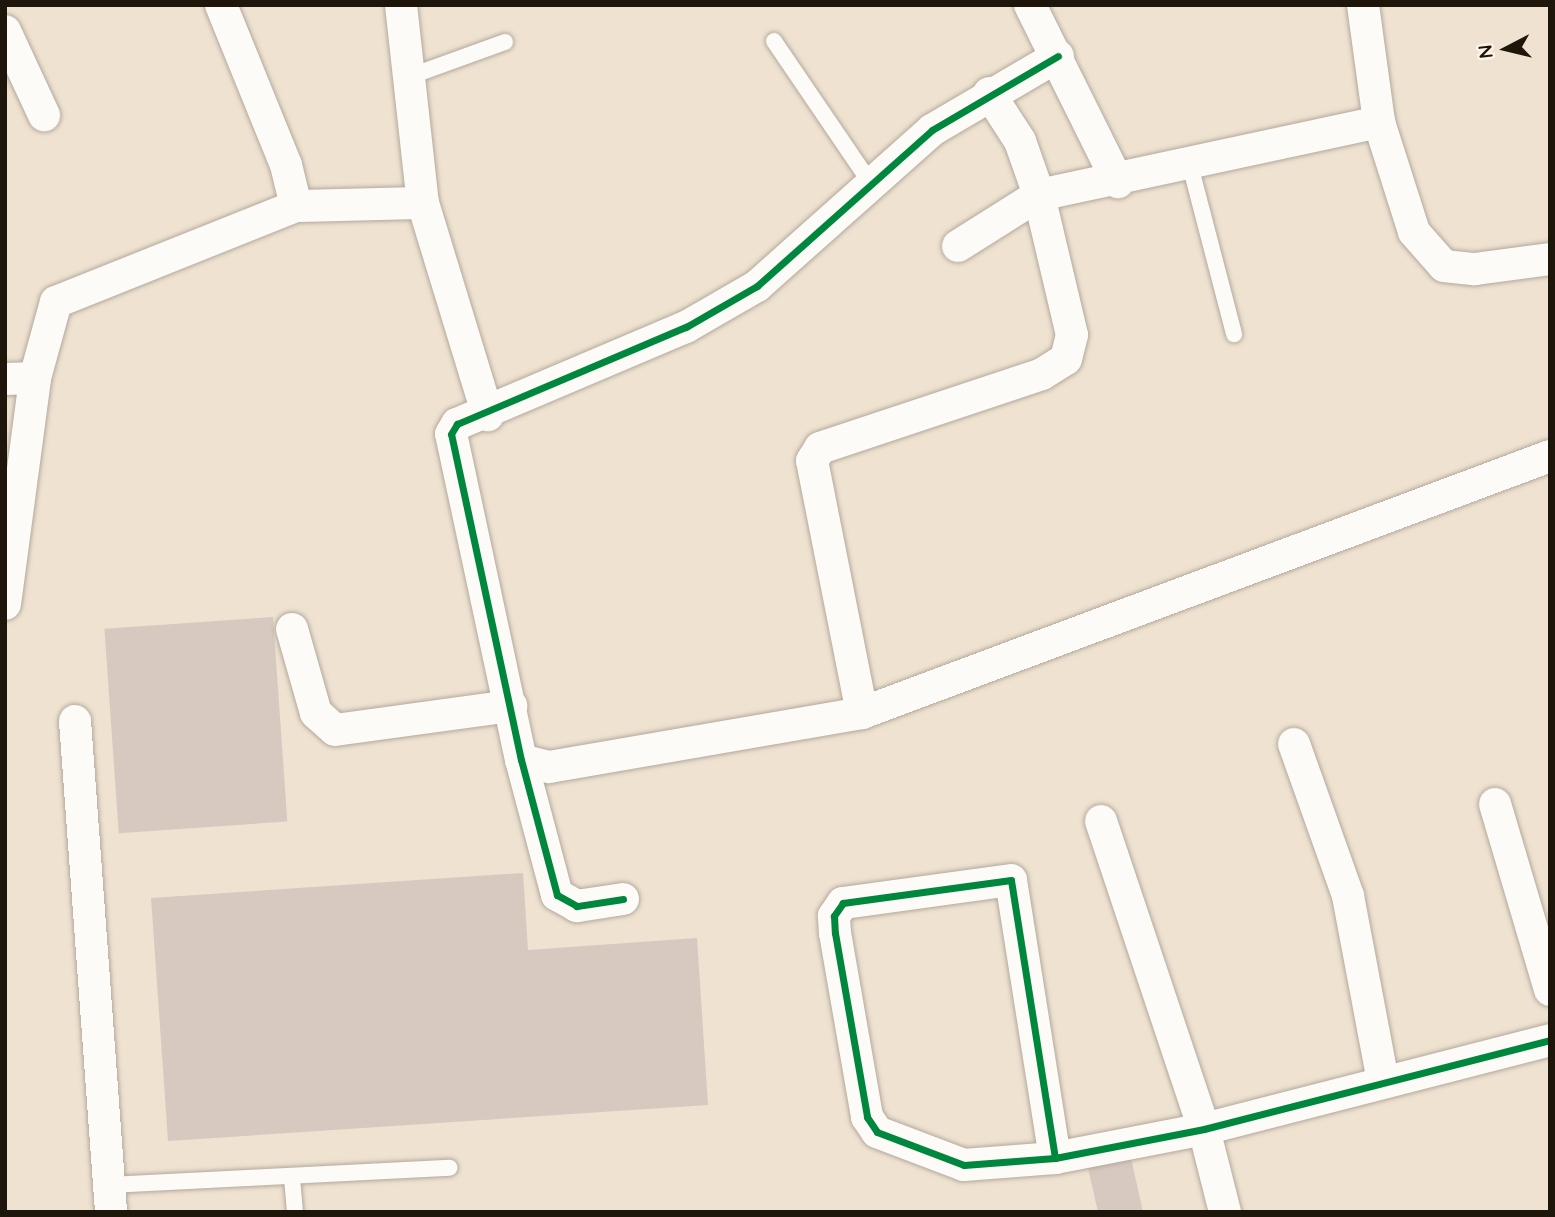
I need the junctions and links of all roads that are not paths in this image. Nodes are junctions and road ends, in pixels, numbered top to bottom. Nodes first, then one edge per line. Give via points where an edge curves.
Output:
1 (221, 5) edge
2 (401, 5) edge
3 (1030, 5) edge
4 (1363, 5) edge
5 (5, 31) edge
6 (774, 41) dead end
7 (505, 42) dead end
8 (1058, 56) junction
9 (411, 76) junction
10 (989, 93) junction
11 (44, 115) dead end
12 (1379, 122) junction
13 (1190, 165) junction
14 (1118, 182) junction
15 (872, 185) junction
16 (1039, 195) junction
17 (423, 203) junction
18 (296, 206) junction
19 (958, 246) dead end
20 (1550, 259) edge
21 (1234, 334) dead end
22 (20, 379) edge
23 (488, 415) junction
24 (1550, 456) edge
25 (5, 604) edge
26 (292, 629) dead end
27 (511, 706) junction
28 (862, 713) junction
29 (75, 721) dead end
30 (1294, 744) dead end
31 (521, 760) junction
32 (1495, 804) dead end
33 (1101, 821) dead end
34 (623, 899) dead end
35 (1550, 990) edge
36 (1550, 1040) edge
37 (1383, 1082) junction
38 (1204, 1129) junction
39 (1055, 1158) junction
40 (450, 1168) dead end
41 (292, 1178) junction
42 (110, 1198) edge
43 (295, 1212) edge
44 (1225, 1212) edge

1 - 18 street via 286,165
2 - 9 street
3 - 8 street
4 - 12 street
5 - 11 street
6 - 15 lane
7 - 9 lane
8 - 10 street
8 - 14 street
9 - 17 street
10 - 15 street via 932,130
10 - 16 street via 1020,141
12 - 13 street
12 - 20 street via 1414,232 1444,266 1475,269
13 - 14 street
13 - 21 lane
14 - 16 street
15 - 23 street via 757,286 686,327
16 - 19 street
16 - 28 street via 1072,335 1066,359 1042,374 820,448 812,461
17 - 18 street
17 - 23 street
18 - 22 street via 56,302
22 - 25 street
23 - 27 street via 457,424 452,435
24 - 28 street
26 - 27 street via 316,713 335,730
27 - 31 street
28 - 31 street via 549,768
29 - 42 street
30 - 37 street via 1349,897
31 - 34 street via 557,895 577,906
32 - 35 street
33 - 38 street
36 - 37 street
37 - 38 street
38 - 39 street
38 - 44 street
39 - 39 street via 964,1165 877,1132 867,1117 835,933 834,916 843,903 1010,880
40 - 41 lane
41 - 42 lane
41 - 43 lane

